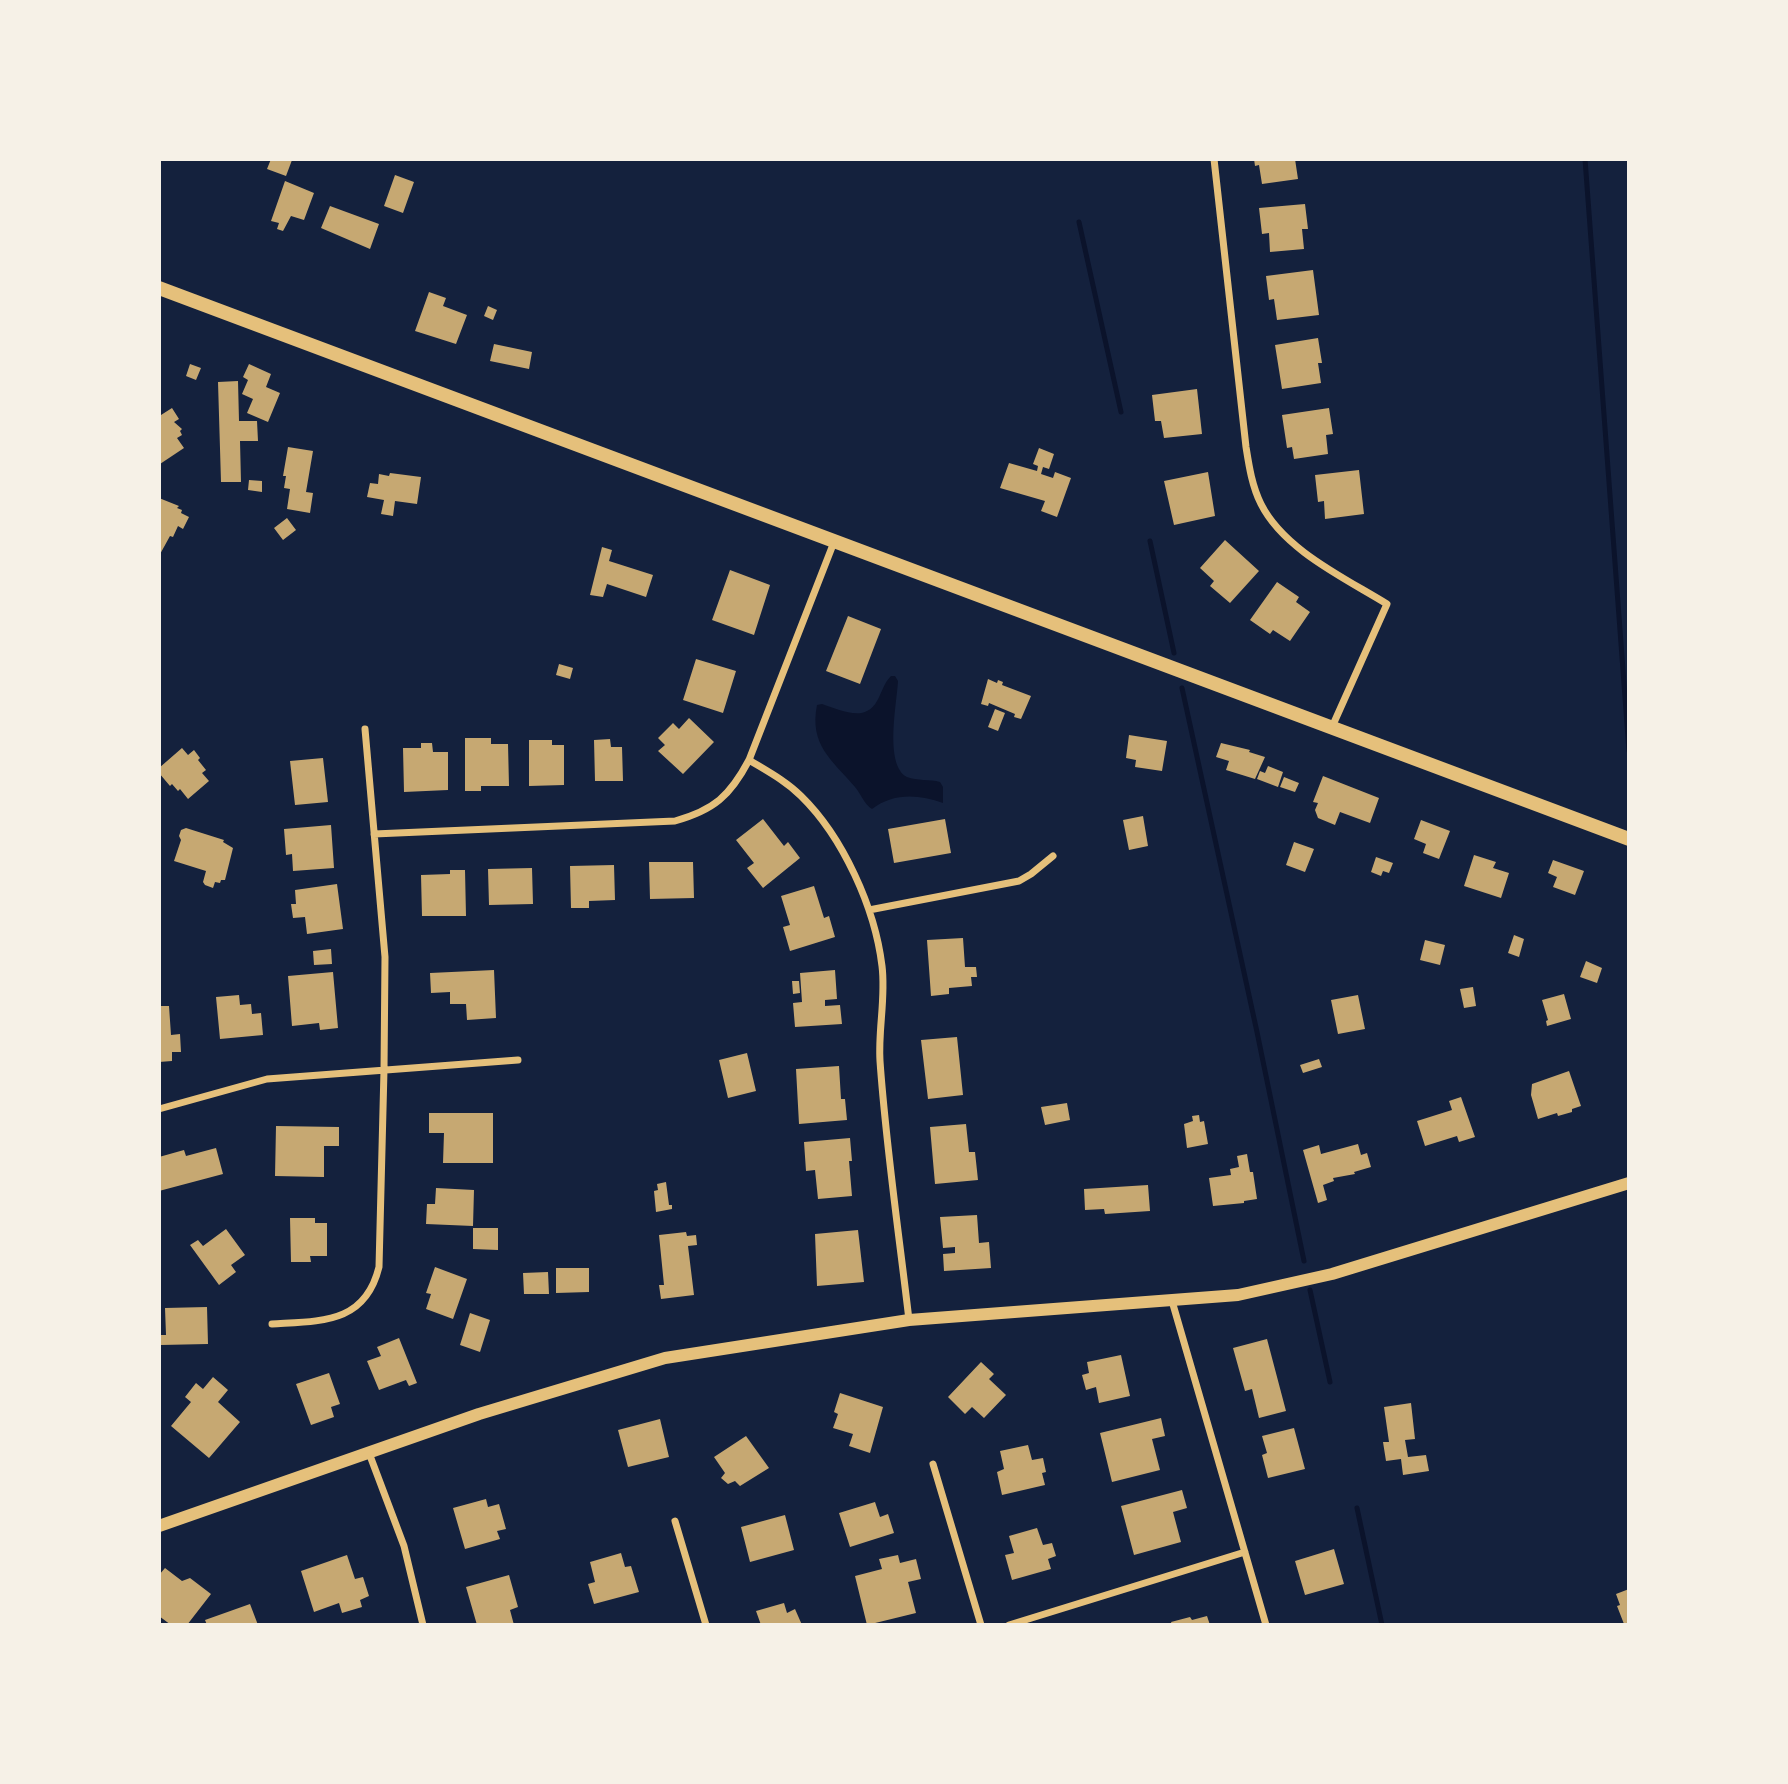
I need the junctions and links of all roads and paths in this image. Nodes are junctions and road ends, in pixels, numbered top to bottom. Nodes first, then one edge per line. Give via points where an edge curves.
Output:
1 (1214, 159) edge
2 (159, 288) edge
3 (835, 541) junction
4 (1332, 728) junction
5 (365, 729) dead end
6 (749, 760) junction
7 (374, 834) junction
8 (1629, 839) edge
9 (1053, 856) dead end
10 (869, 910) junction
11 (518, 1060) dead end
12 (384, 1070) junction
13 (159, 1109) edge
14 (1629, 1183) edge
15 (1172, 1301) junction
16 (909, 1320) junction
17 (272, 1324) dead end
18 (369, 1453) junction
19 (933, 1464) dead end
20 (675, 1521) dead end
21 (159, 1527) edge
22 (1245, 1552) junction
23 (423, 1625) edge
24 (706, 1625) edge
25 (981, 1625) edge
26 (1009, 1625) edge
27 (1266, 1625) edge

1 - 4 street via 1246,447 1261,504 1287,538 1387,604
2 - 3 main road
3 - 4 main road
3 - 6 street
4 - 8 main road
5 - 7 street
6 - 7 street via 738,781 716,804 675,821
6 - 10 street via 781,779 812,807 848,863
7 - 12 street via 385,957
9 - 10 street via 1020,881
10 - 16 street via 882,965 880,1060
11 - 12 street
12 - 13 street via 268,1079
12 - 17 street via 381,1245 374,1285 351,1311 333,1318
14 - 15 street via 1332,1274 1238,1295
15 - 16 street
15 - 22 street
16 - 18 street via 666,1358 479,1414
18 - 21 street
18 - 23 street via 404,1546
19 - 25 street
20 - 24 street
22 - 26 street
22 - 27 street

